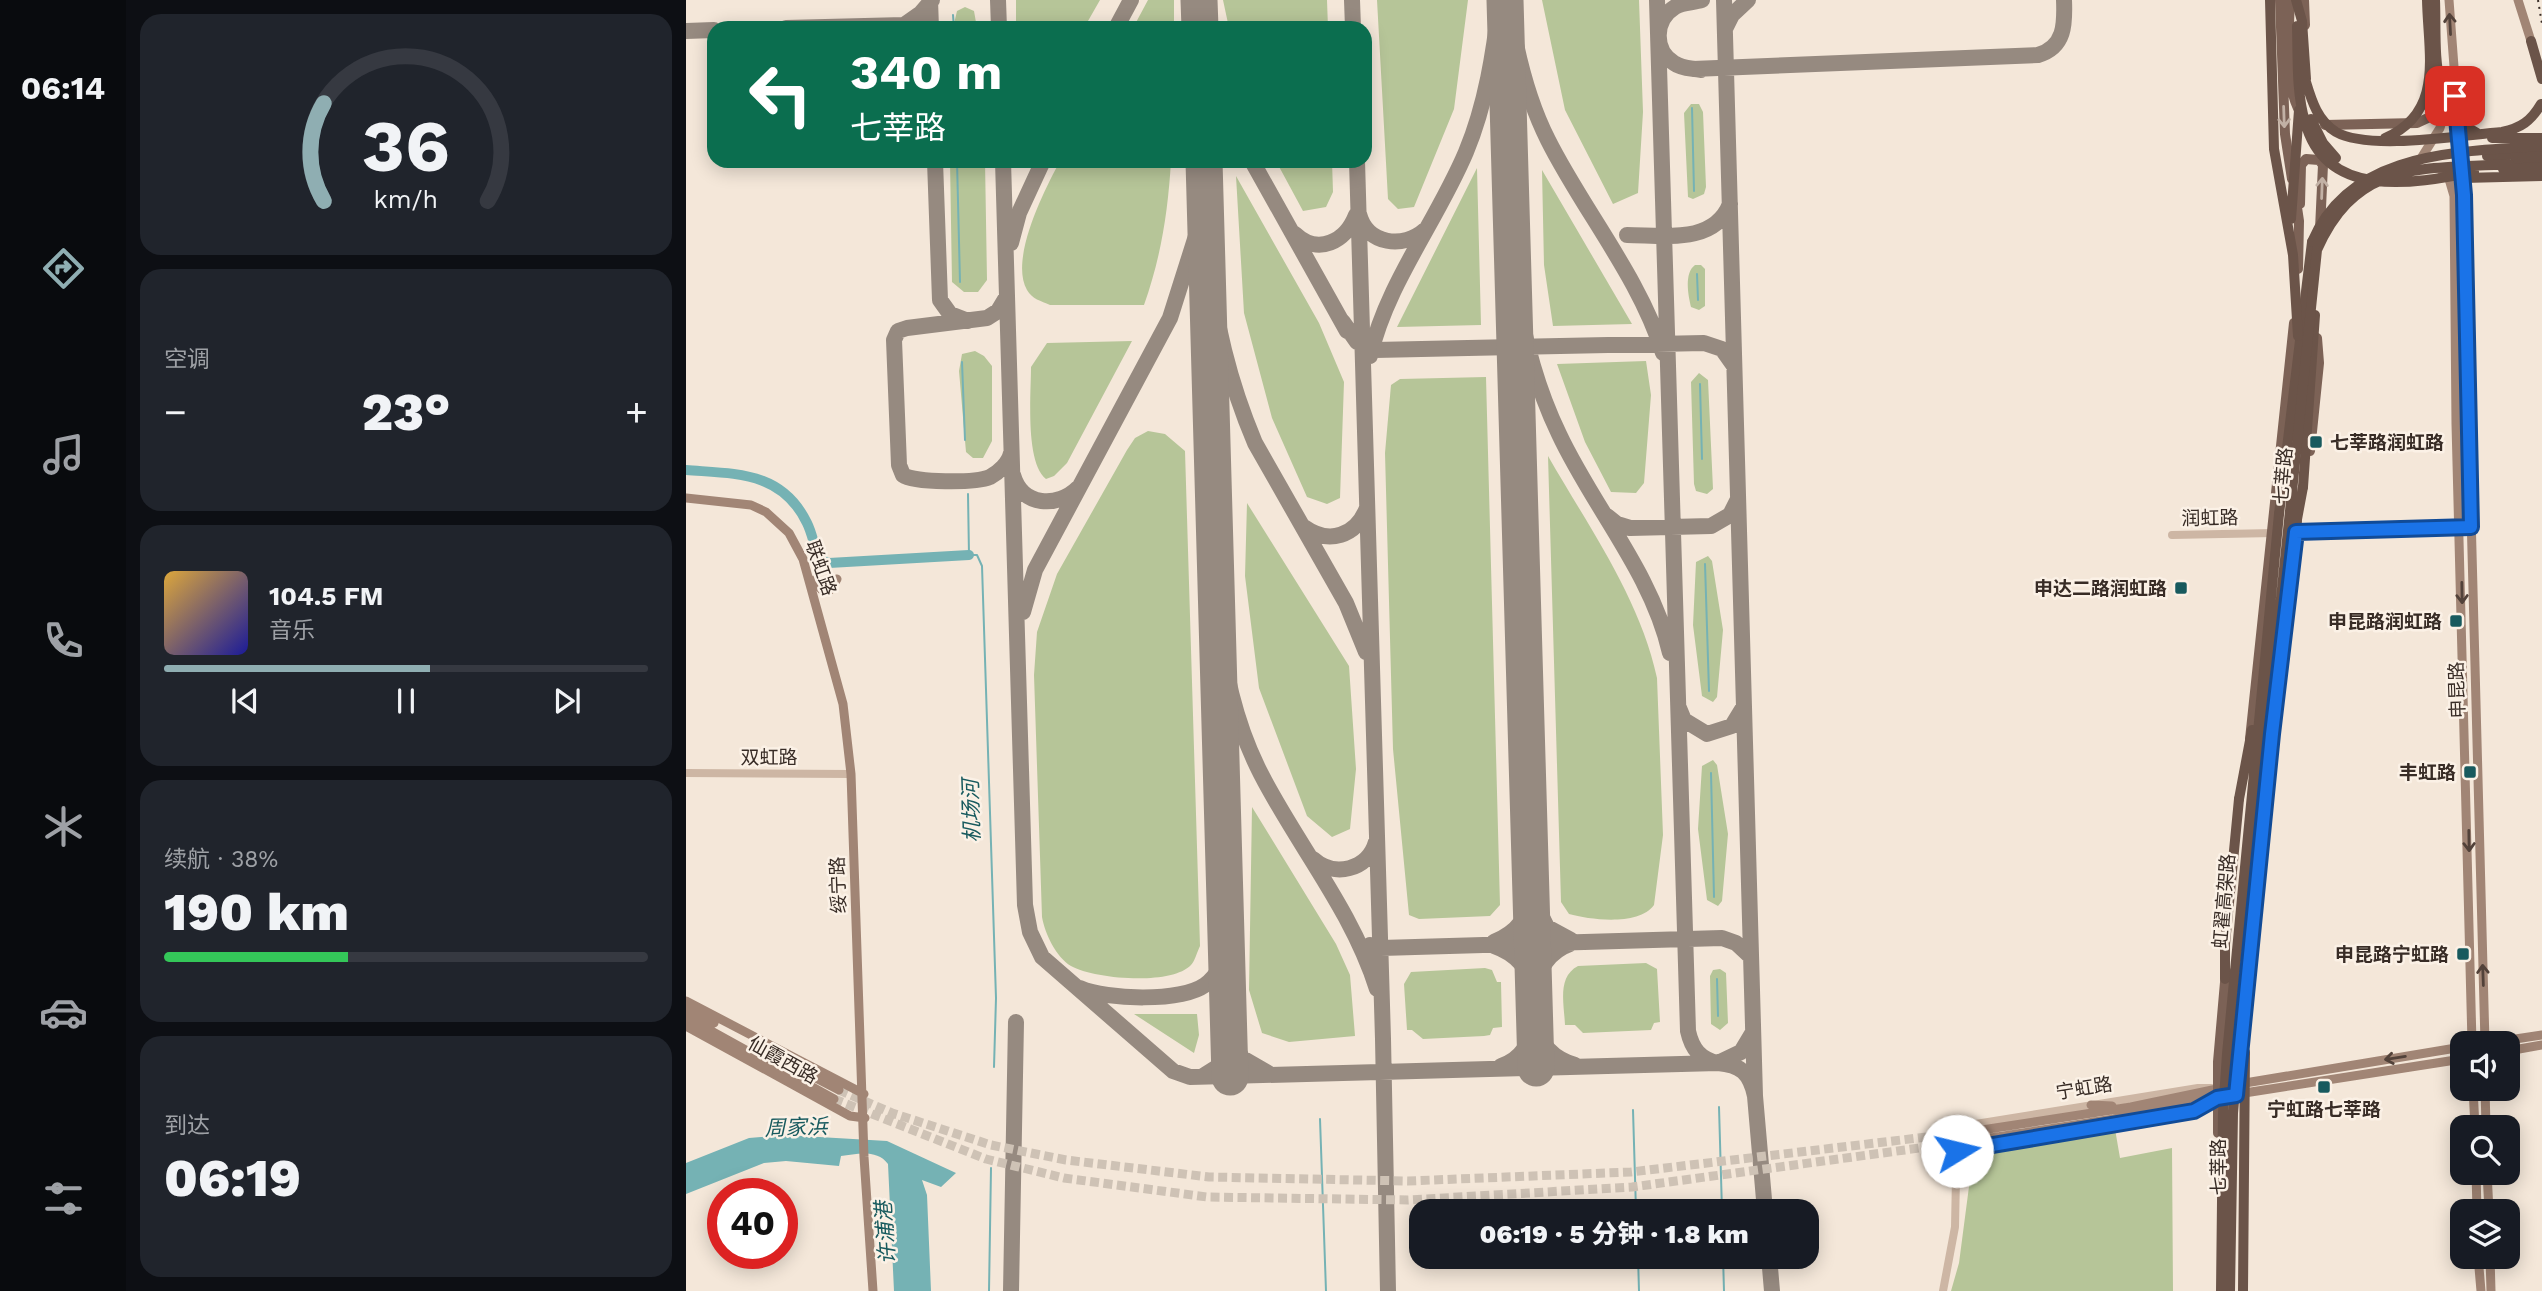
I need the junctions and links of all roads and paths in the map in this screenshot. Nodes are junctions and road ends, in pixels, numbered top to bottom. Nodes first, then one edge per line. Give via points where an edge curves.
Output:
1 (2270, 0) edge
2 (2280, 0) edge
3 (2290, 0) edge
4 (2296, 0) edge
5 (2304, 0) edge
6 (2427, 0) edge
7 (2435, 0) edge
8 (2449, 0) edge
9 (2518, 0) edge
10 (2297, 26) joint
11 (2530, 41) joint
12 (2451, 47) junction
13 (2542, 79) edge
14 (2306, 82) junction
15 (2450, 87) junction
16 (2301, 100) junction
17 (2542, 102) edge
18 (2364, 126) junction
19 (2542, 138) edge
20 (2379, 141) junction
21 (2542, 146) edge
22 (2542, 153) edge
23 (2424, 160) junction
24 (2542, 162) edge
25 (2542, 167) edge
26 (2397, 173) junction
27 (2542, 176) edge
28 (2360, 177) junction
29 (2441, 178) junction
30 (2299, 221) junction
31 (2293, 255) junction
32 (2319, 256) junction
33 (2315, 311) junction
34 (2298, 336) junction
35 (686, 498) edge
36 (686, 504) edge
37 (2471, 523) junction
38 (2459, 525) junction
39 (2296, 532) junction
40 (2271, 533) junction
41 (2172, 535) dead end
42 (803, 559) junction
43 (837, 579) dead end
44 (2284, 588) junction
45 (824, 645) junction
46 (2261, 693) junction
47 (2250, 733) junction
48 (2272, 734) junction
49 (686, 773) edge
50 (848, 774) junction
51 (2225, 979) junction
52 (2244, 989) junction
53 (686, 1001) edge
54 (686, 1008) edge
55 (686, 1018) edge
56 (686, 1026) edge
57 (2472, 1031) edge
58 (2487, 1031) edge
59 (2542, 1035) edge
60 (2520, 1038) edge
61 (716, 1042) junction
62 (2542, 1045) edge
63 (2450, 1049) edge
64 (2520, 1049) edge
65 (2450, 1061) edge
66 (839, 1090) tunnel mouth
67 (2240, 1091) junction
68 (861, 1093) junction
69 (2218, 1094) junction
70 (834, 1099) tunnel mouth
71 (2091, 1105) junction
72 (2131, 1107) junction
73 (863, 1121) junction
74 (1957, 1151) junction
75 (865, 1172) junction
76 (2479, 1269) edge
77 (2490, 1269) edge
78 (867, 1291) edge
79 (873, 1291) edge
80 (1942, 1291) edge
81 (2219, 1291) edge
82 (2233, 1291) edge
83 (2246, 1291) edge
84 (2480, 1291) edge
85 (2491, 1291) edge

1 - 31 highway, bridge via 2274,149
2 -> 30 main road, 七莘路 via 2285,134
3 - 18 main road via 2291,84 2300,113 2323,125
4 - 10 main road
4 - 14 highway, bridge
5 - 18 main road via 2312,100 2326,116
6 - 20 highway, bridge via 2426,102 2402,131
7 - 19 highway, bridge via 2439,77 2443,98 2454,116 2484,137
12 -> 8 main road, 申昆路
9 - 11 main road
10 - 16 highway, bridge
11 - 13 highway
12 - 15 main road
12 - 37 main road, 申昆路 via 2464,195
14 - 20 highway, bridge via 2312,104 2334,131 2349,138
14 - 28 highway, bridge via 2311,121 2323,144
15 - 18 main road via 2430,117 2417,123
15 - 26 main road via 2440,128 2428,150 2416,164
16 - 28 highway, bridge via 2316,147 2336,167
16 - 31 highway, bridge via 2290,205
17 - 20 highway, bridge via 2525,123 2502,132
21 - 23 highway, bridge
22 - 23 highway, bridge
23 - 34 highway, bridge via 2371,174 2332,205 2312,242
24 - 44 highway, bridge via 2394,174 2362,188 2328,225 2317,250 2312,288
25 - 29 highway, bridge
26 - 32 main road via 2359,195
26 - 38 main road, 申昆路 via 2437,172 2449,179 2454,196
27 - 29 highway, bridge
28 - 29 highway, bridge via 2379,183
32 -> 30 main road, 七莘路 via 2323,165 2313,158 2301,166
30 - 40 main road, 七莘路 via 2298,289
31 - 34 highway, bridge
32 - 33 main road, 七莘路
33 - 39 main road, 七莘路 via 2319,363 2307,489
33 - 44 highway, bridge via 2304,487
34 - 46 highway, 虹翟高架路, bridge
35 - 42 main road, 联虹路 via 733,501 766,512 789,533
36 - 45 main road, 联虹路 via 749,510 779,531 797,561
37 - 38 main road
58 -> 37 main road, 申昆路
38 - 39 street, 润虹路
38 -> 57 main road, 申昆路
39 - 40 street, 润虹路
39 - 48 main road, 七莘路
40 - 41 street, 润虹路
40 - 47 main road, 七莘路
42 - 43 main road via 818,589 830,590
42 - 45 main road, 联虹路
44 - 52 highway, 虹翟高架路, bridge
45 - 50 main road, 绥宁路 via 843,704
46 - 51 highway, bridge via 2239,799
46 - 81 highway, 虹翟高架路, bridge via 2223,1113
47 - 48 street
47 - 51 main road, 七莘路
48 - 67 main road, 七莘路
49 - 50 street, 双虹路
50 - 68 main road, 绥宁路
51 - 69 main road, 七莘路
52 - 82 highway, 虹翟高架路, bridge via 2233,1113
52 - 83 highway, bridge
53 - 68 main road, 仙霞西路
54 - 66 main road
55 - 61 main road
55 - 70 main road
56 - 61 main road, 仙霞西路
59 - 60 main road
61 - 73 main road, 仙霞西路
62 - 64 main road
63 -> 67 main road, 宁虹路
65 - 67 main road, 宁虹路
67 - 69 main road, 宁虹路
67 - 82 main road, 七莘路
67 - 83 main road
68 - 73 main road, 绥宁路
69 - 71 street, 宁虹路 via 2198,1088
69 - 72 main road, 宁虹路
69 - 72 main road, 宁虹路 via 2115,1119 1970,1136
69 - 74 street, 宁虹路 via 2194,1111
69 - 81 main road, 七莘路
71 - 72 main road
71 - 74 street, 宁虹路 via 1957,1127
73 - 75 main road, 绥宁路
74 - 80 street via 1955,1227
75 - 78 main road, 绥宁路
75 - 79 main road, 绥宁路
76 - 84 main road
77 - 85 main road

